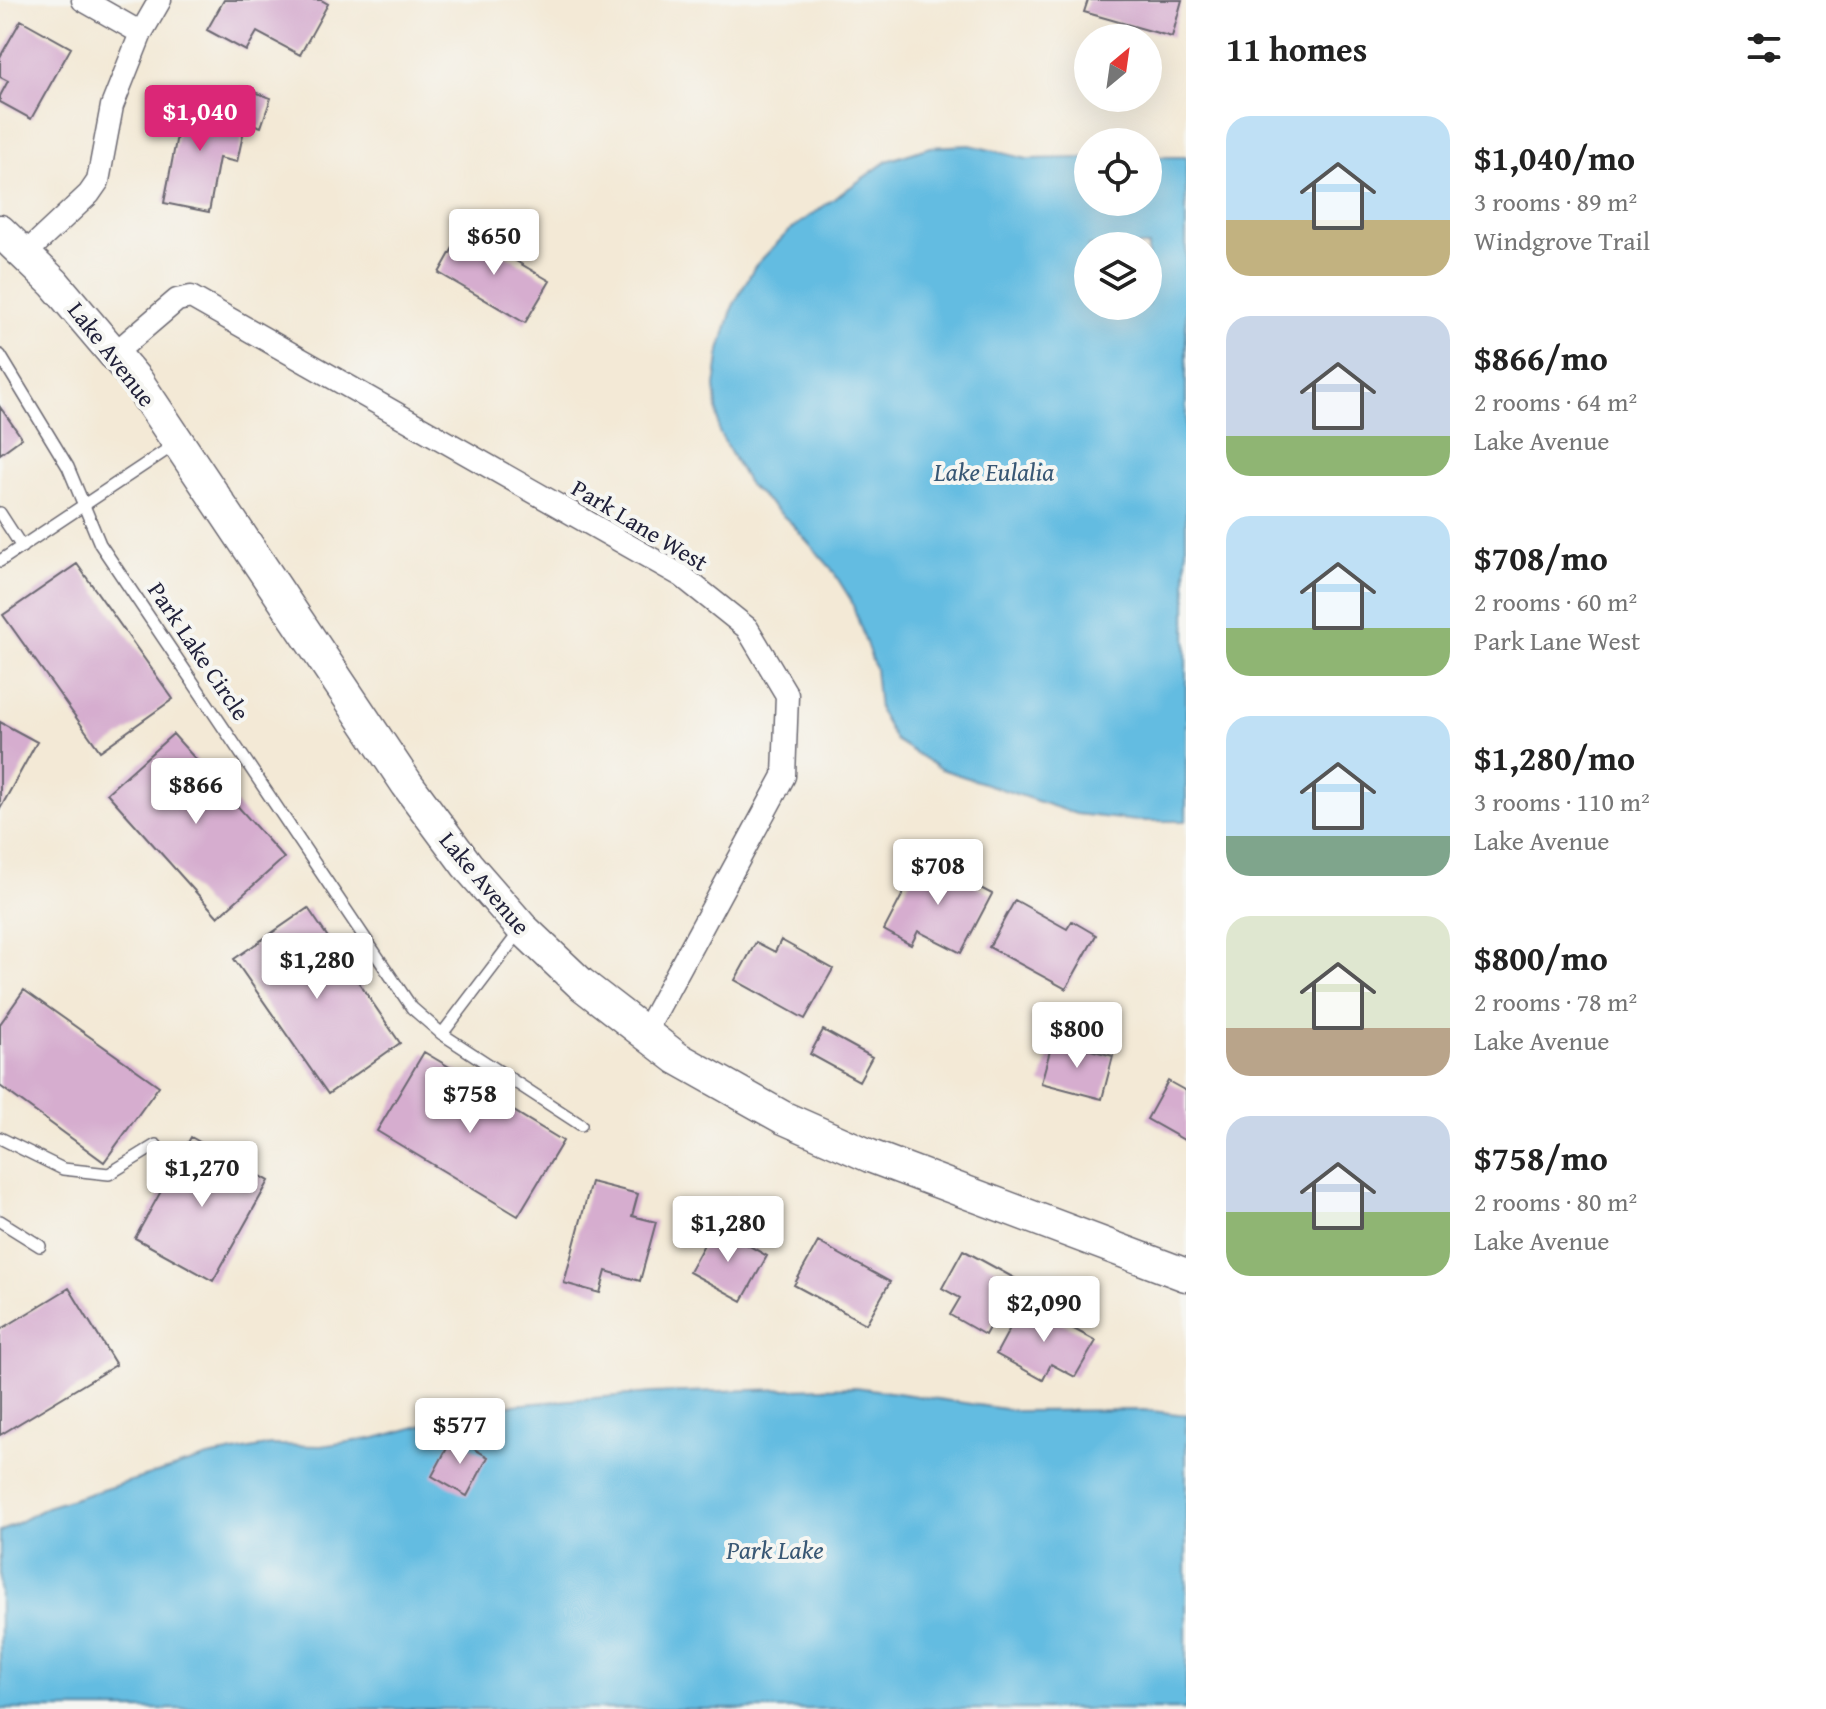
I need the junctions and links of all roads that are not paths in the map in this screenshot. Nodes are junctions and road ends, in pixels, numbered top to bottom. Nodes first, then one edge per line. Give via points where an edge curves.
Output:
1 (83, 0) edge
2 (160, 0) edge
3 (141, 33) junction
4 (0, 231) edge
5 (25, 254) junction
6 (115, 353) junction
7 (0, 355) edge
8 (178, 443) junction
9 (84, 505) junction
10 (0, 513) edge
11 (22, 547) junction
12 (0, 561) edge
13 (522, 928) junction
14 (442, 1034) junction
15 (644, 1034) junction
16 (581, 1125) dead end
17 (0, 1138) edge
18 (156, 1145) dead end
19 (0, 1221) edge
20 (40, 1246) dead end
21 (1186, 1275) edge

1 - 3 street
2 - 3 street
3 - 5 street via 112,106 98,181
4 - 5 main road, Lake Avenue
5 - 6 main road, Lake Avenue
6 - 8 main road, Lake Avenue
6 - 15 street, Park Lane West via 177,300 191,297 682,576 747,628 787,695 784,776
7 - 9 lane, Park Lake Circle via 68,467
8 - 9 lane
8 - 13 main road, Lake Avenue via 414,794
9 - 11 lane
9 - 14 lane, Park Lake Circle via 100,544 403,995
10 - 11 lane
11 - 12 lane
13 - 14 lane
13 - 15 main road, Lake Avenue
14 - 16 lane, Park Lake Circle
15 - 21 main road, Lake Avenue via 712,1079 818,1134
17 - 18 lane via 63,1169 109,1174
19 - 20 lane

